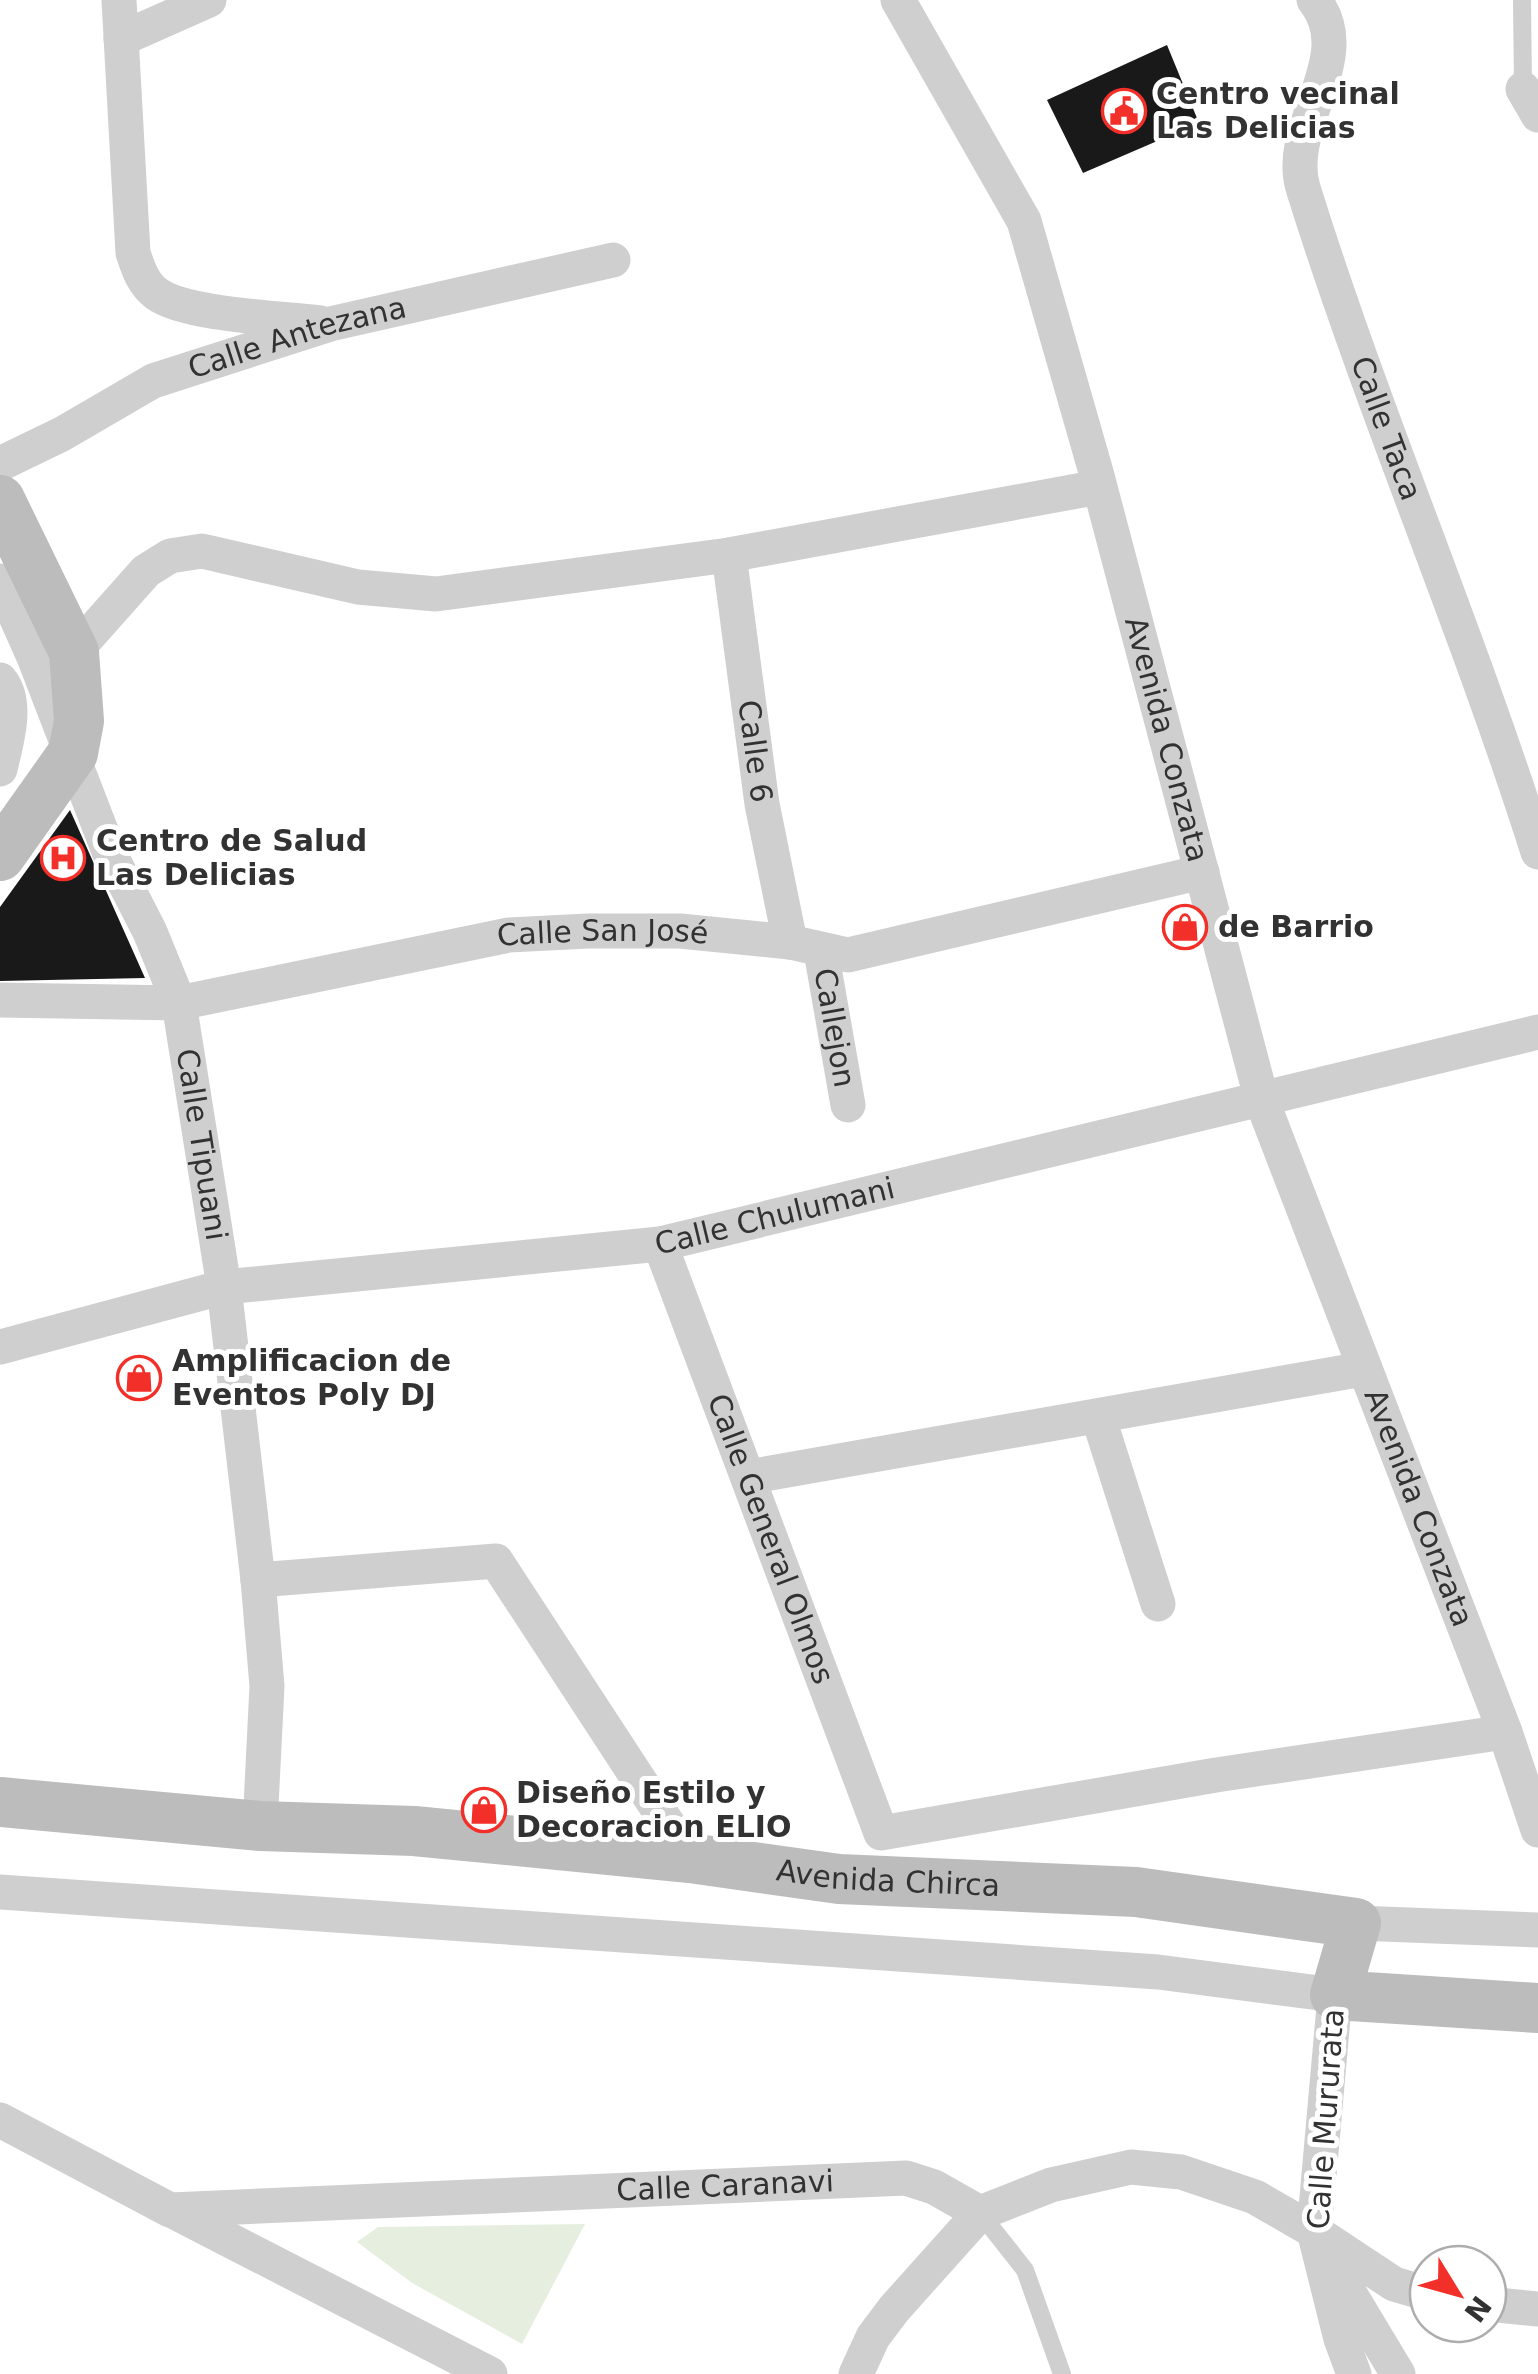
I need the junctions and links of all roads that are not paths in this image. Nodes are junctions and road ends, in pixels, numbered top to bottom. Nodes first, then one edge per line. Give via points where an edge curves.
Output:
1 (118, 0) edge
2 (209, 0) edge
3 (898, 0) edge
4 (1314, 0) edge
5 (1522, 0) edge
6 (121, 39) junction
7 (1531, 102) edge
8 (613, 260) dead end
9 (330, 324) junction
10 (0, 464) edge
11 (1099, 487) junction
12 (0, 500) edge
13 (730, 555) junction
14 (0, 581) edge
15 (74, 652) junction
16 (0, 680) edge
17 (73, 753) junction
18 (1525, 761) edge
19 (0, 769) edge
20 (1538, 852) edge
21 (0, 856) edge
22 (1202, 872) junction
23 (805, 947) junction
24 (0, 1000) edge
25 (179, 1003) junction
26 (1538, 1032) edge
27 (1262, 1101) junction
28 (848, 1106) dead end
29 (660, 1244) junction
30 (224, 1288) junction
31 (0, 1347) edge
32 (1363, 1369) junction
33 (1098, 1416) junction
34 (748, 1477) junction
35 (258, 1580) junction
36 (1158, 1604) dead end
37 (1505, 1732) junction
38 (0, 1802) edge
39 (260, 1826) junction
40 (1538, 1830) edge
41 (690, 1858) junction
42 (0, 1892) edge
43 (1356, 1922) junction
44 (1538, 1930) edge
45 (1335, 1995) junction
46 (1538, 2008) edge
47 (0, 2120) edge
48 (170, 2210) junction
49 (980, 2212) junction
50 (1314, 2230) junction
51 (1408, 2288) edge
52 (1508, 2306) edge
53 (1538, 2308) edge
54 (490, 2374) edge
55 (856, 2374) edge
56 (1062, 2374) edge
57 (1354, 2374) edge
58 (1398, 2374) edge

1 - 6 street
2 - 6 street
3 - 11 street, Avenida Conzata via 1024,221
4 - 18 street, Calle Taca via 1324,13 1329,43 1321,91 1303,129 1300,176 1376,404
5 - 7 lane
6 - 9 street via 133,254 141,276 156,294 180,305
8 - 9 street, Calle Antezana
9 - 10 street, Calle Antezana via 153,381
11 - 13 street
11 - 22 street, Avenida Conzata
12 - 15 street, Calle Tipuani
13 - 15 street via 436,594 358,587 202,551 170,556 146,571
13 - 23 street, Calle 6 via 762,804
14 - 17 street
15 - 17 street, Calle Tipuani via 80,721
16 - 19 street via 10,717
17 - 21 street
17 - 25 street, Calle Tipuani via 110,854
18 - 20 street, Calle Taca
22 - 23 street, Calle San José via 848,955
22 - 27 street, Avenida Conzata
23 - 25 street, Calle San José via 680,931 509,935
23 - 28 street, Callejon
24 - 25 street, Calle San José
25 - 30 street, Calle Tipuani
26 - 27 street, Calle Chulumani
27 - 29 street, Calle Chulumani
27 - 32 street, Avenida Conzata
29 - 30 street, Calle Chulumani
29 - 34 street, Calle General Olmos
30 - 31 street, Calle Chulumani
30 - 35 street, Calle Tipuani
32 - 33 street
32 - 37 street, Avenida Conzata
33 - 34 street
33 - 36 street
34 - 37 street, Calle General Olmos via 881,1833
35 - 39 street, Calle Tipuani via 267,1686
35 - 41 street via 496,1561
37 - 40 street, Avenida Conzata
38 - 39 street, Avenida Chirca
39 - 41 street, Avenida Chirca via 414,1831
41 - 43 street, Avenida Chirca via 839,1879 1136,1892
42 - 45 street via 1158,1972
43 - 44 street, Avenida Chirca
43 - 45 street, Calle Mururata
45 - 46 street
45 - 50 street, Calle Mururata
47 - 48 street
48 - 49 street, Calle Caranavi via 906,2178
48 - 54 street
49 - 50 street via 1050,2185 1131,2167 1181,2172 1255,2197
49 - 55 street via 894,2308
49 - 56 lane via 1025,2270
50 - 51 street
50 - 57 street, Calle Mururata
50 - 58 street
52 - 53 street

